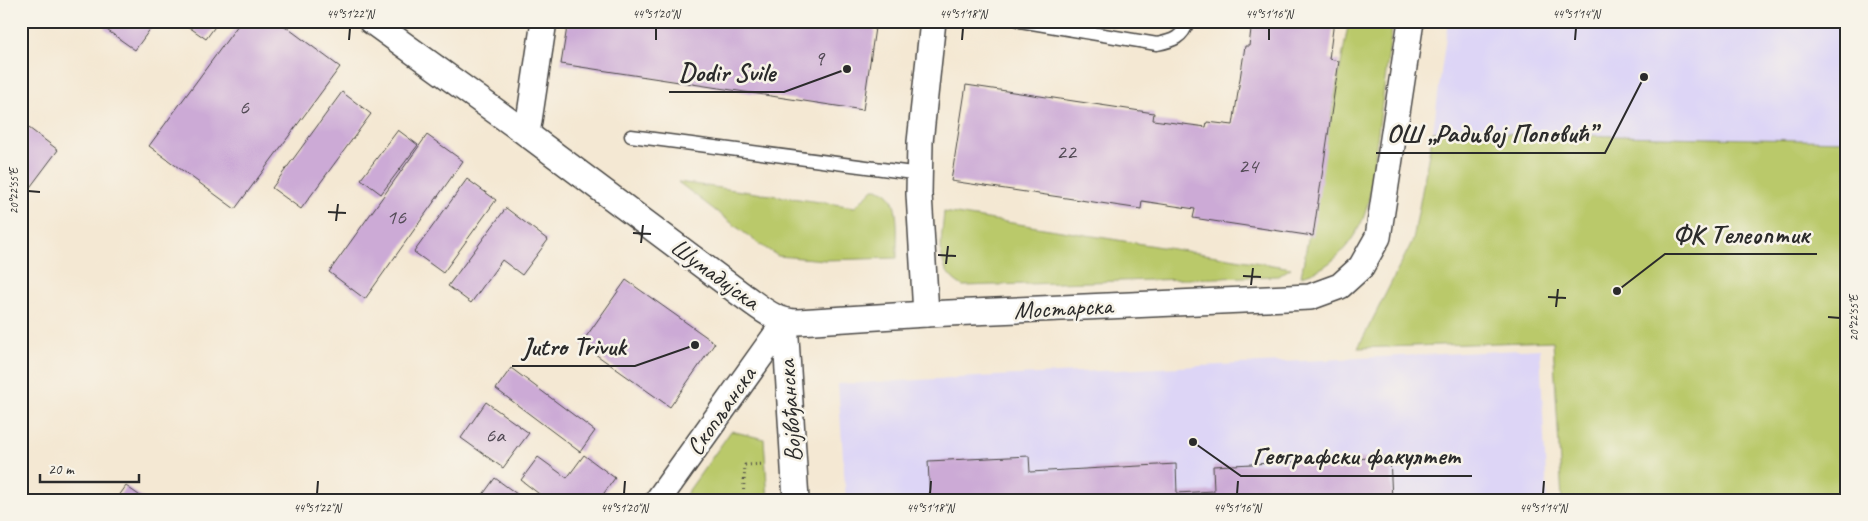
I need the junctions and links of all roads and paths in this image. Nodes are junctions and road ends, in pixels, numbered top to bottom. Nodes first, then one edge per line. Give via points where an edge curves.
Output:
1 (371, 21) edge
2 (544, 21) edge
3 (933, 21) edge
4 (1020, 21) edge
5 (1188, 21) edge
6 (1411, 21) edge
7 (527, 134) junction
8 (631, 136) dead end
9 (920, 174) junction
10 (926, 314) junction
11 (784, 322) junction
12 (793, 463) junction
13 (658, 500) edge
14 (743, 500) edge
15 (796, 500) edge

1 - 7 street, Шумадијска
2 - 7 street
3 - 9 street via 920,142
4 - 5 lane via 1156,44 1173,40 1186,29
6 - 10 street, Мостарска via 1378,237 1360,267 1340,286 1310,297
7 - 11 street, Шумадијска via 742,295
8 - 9 lane
9 - 10 street
10 - 11 street, Мостарска
11 - 12 street, Војвођанска
11 - 13 street, Скопљанска
12 - 14 path via 745,465
12 - 15 street, Војвођанска

